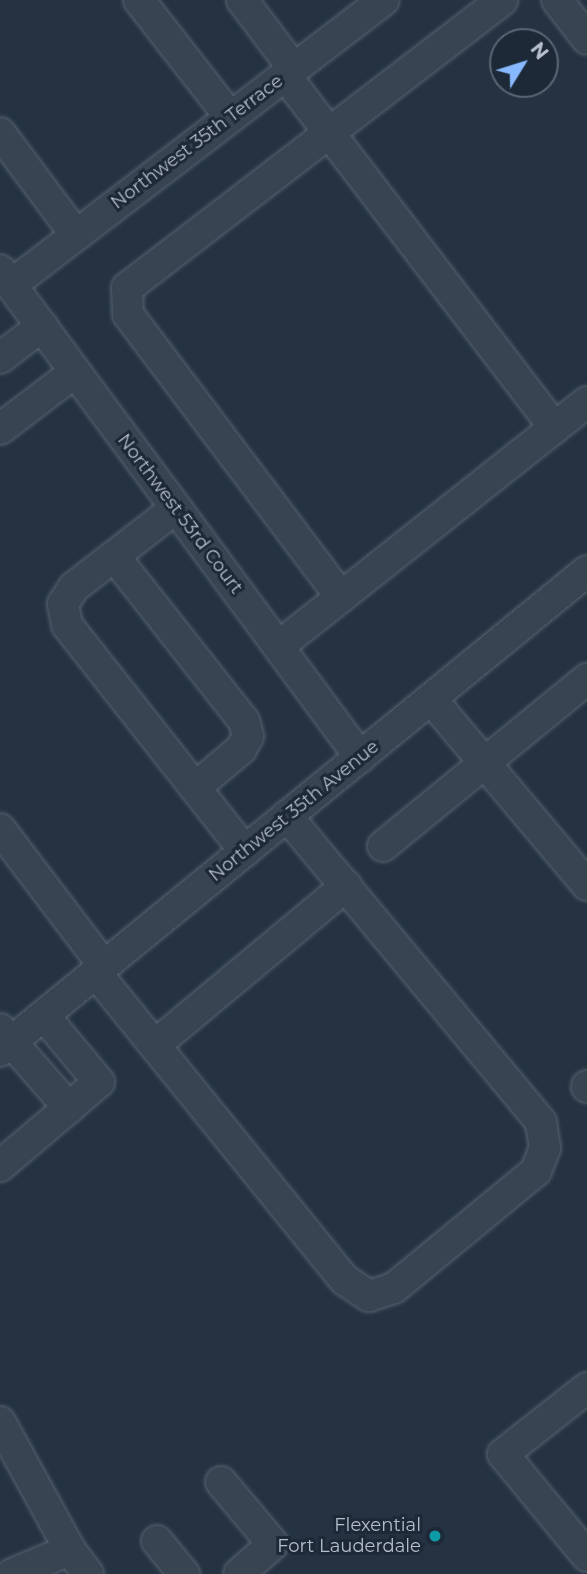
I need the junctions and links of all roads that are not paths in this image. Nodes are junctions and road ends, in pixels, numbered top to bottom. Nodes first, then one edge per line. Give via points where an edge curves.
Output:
1 (139, 0) edge
2 (242, 0) edge
3 (384, 0) edge
4 (502, 0) edge
5 (557, 0) edge
6 (587, 39) edge
7 (289, 72) junction
8 (230, 117) junction
9 (0, 133) edge
10 (329, 133) junction
11 (76, 235) junction
12 (6, 278) edge
13 (42, 326) junction
14 (0, 358) edge
15 (75, 372) junction
16 (587, 402) edge
17 (555, 428) junction
18 (0, 429) edge
19 (176, 508) junction
20 (114, 556) junction
21 (587, 571) edge
22 (341, 597) junction
23 (279, 646) junction
24 (587, 679) edge
25 (431, 699) junction
26 (360, 757) junction
27 (484, 763) junction
28 (195, 788) junction
29 (288, 816) junction
30 (0, 829) edge
31 (383, 846) dead end
32 (245, 851) junction
33 (587, 885) edge
34 (346, 886) junction
35 (100, 969) junction
36 (44, 1016) junction
37 (4, 1041) edge
38 (155, 1045) junction
39 (69, 1108) junction
40 (0, 1166) edge
41 (587, 1388) edge
42 (0, 1422) edge
43 (221, 1482) dead end
44 (157, 1541) dead end
45 (70, 1550) junction
46 (587, 1556) edge
47 (12, 1574) edge
48 (88, 1574) edge
49 (184, 1574) edge
50 (239, 1574) edge

1 - 8 street
2 - 7 street
3 - 7 street, Northwest 35th Terrace
4 - 10 street
5 - 6 street
7 - 8 street, Northwest 35th Terrace
7 - 10 street
8 - 11 street, Northwest 35th Terrace
9 - 11 street
10 - 17 street
10 - 22 street via 127,288 128,314
11 - 12 street, Northwest 35th Terrace
12 - 13 street, Northwest 53rd Court
13 - 14 street
13 - 15 street, Northwest 53rd Court
15 - 18 street
15 - 19 street, Northwest 53rd Court
16 - 17 street
17 - 22 street
19 - 20 street
19 - 23 street, Northwest 53rd Court
20 - 28 street via 74,587 63,604 66,625
20 - 28 street via 244,722 248,736 241,749
21 - 25 street, Northwest 35th Avenue
22 - 23 street
23 - 26 street, Northwest 53rd Court
24 - 27 street
25 - 26 street, Northwest 35th Avenue
25 - 27 street
26 - 29 street, Northwest 35th Avenue
27 - 31 street
27 - 33 street
28 - 32 street
29 - 32 street, Northwest 35th Avenue
29 - 34 street
30 - 35 street
32 - 35 street, Northwest 35th Avenue
34 - 38 street
34 - 38 street via 541,1122 545,1148 536,1171 394,1288 369,1296 345,1280
35 - 36 street, Northwest 35th Avenue
35 - 38 street
36 - 37 street, Northwest 35th Avenue
36 - 39 street via 99,1083
37 - 39 street
39 - 40 street
41 - 46 street via 503,1454
42 - 45 street
43 - 50 street via 273,1544
44 - 49 street
45 - 47 street
45 - 48 street

